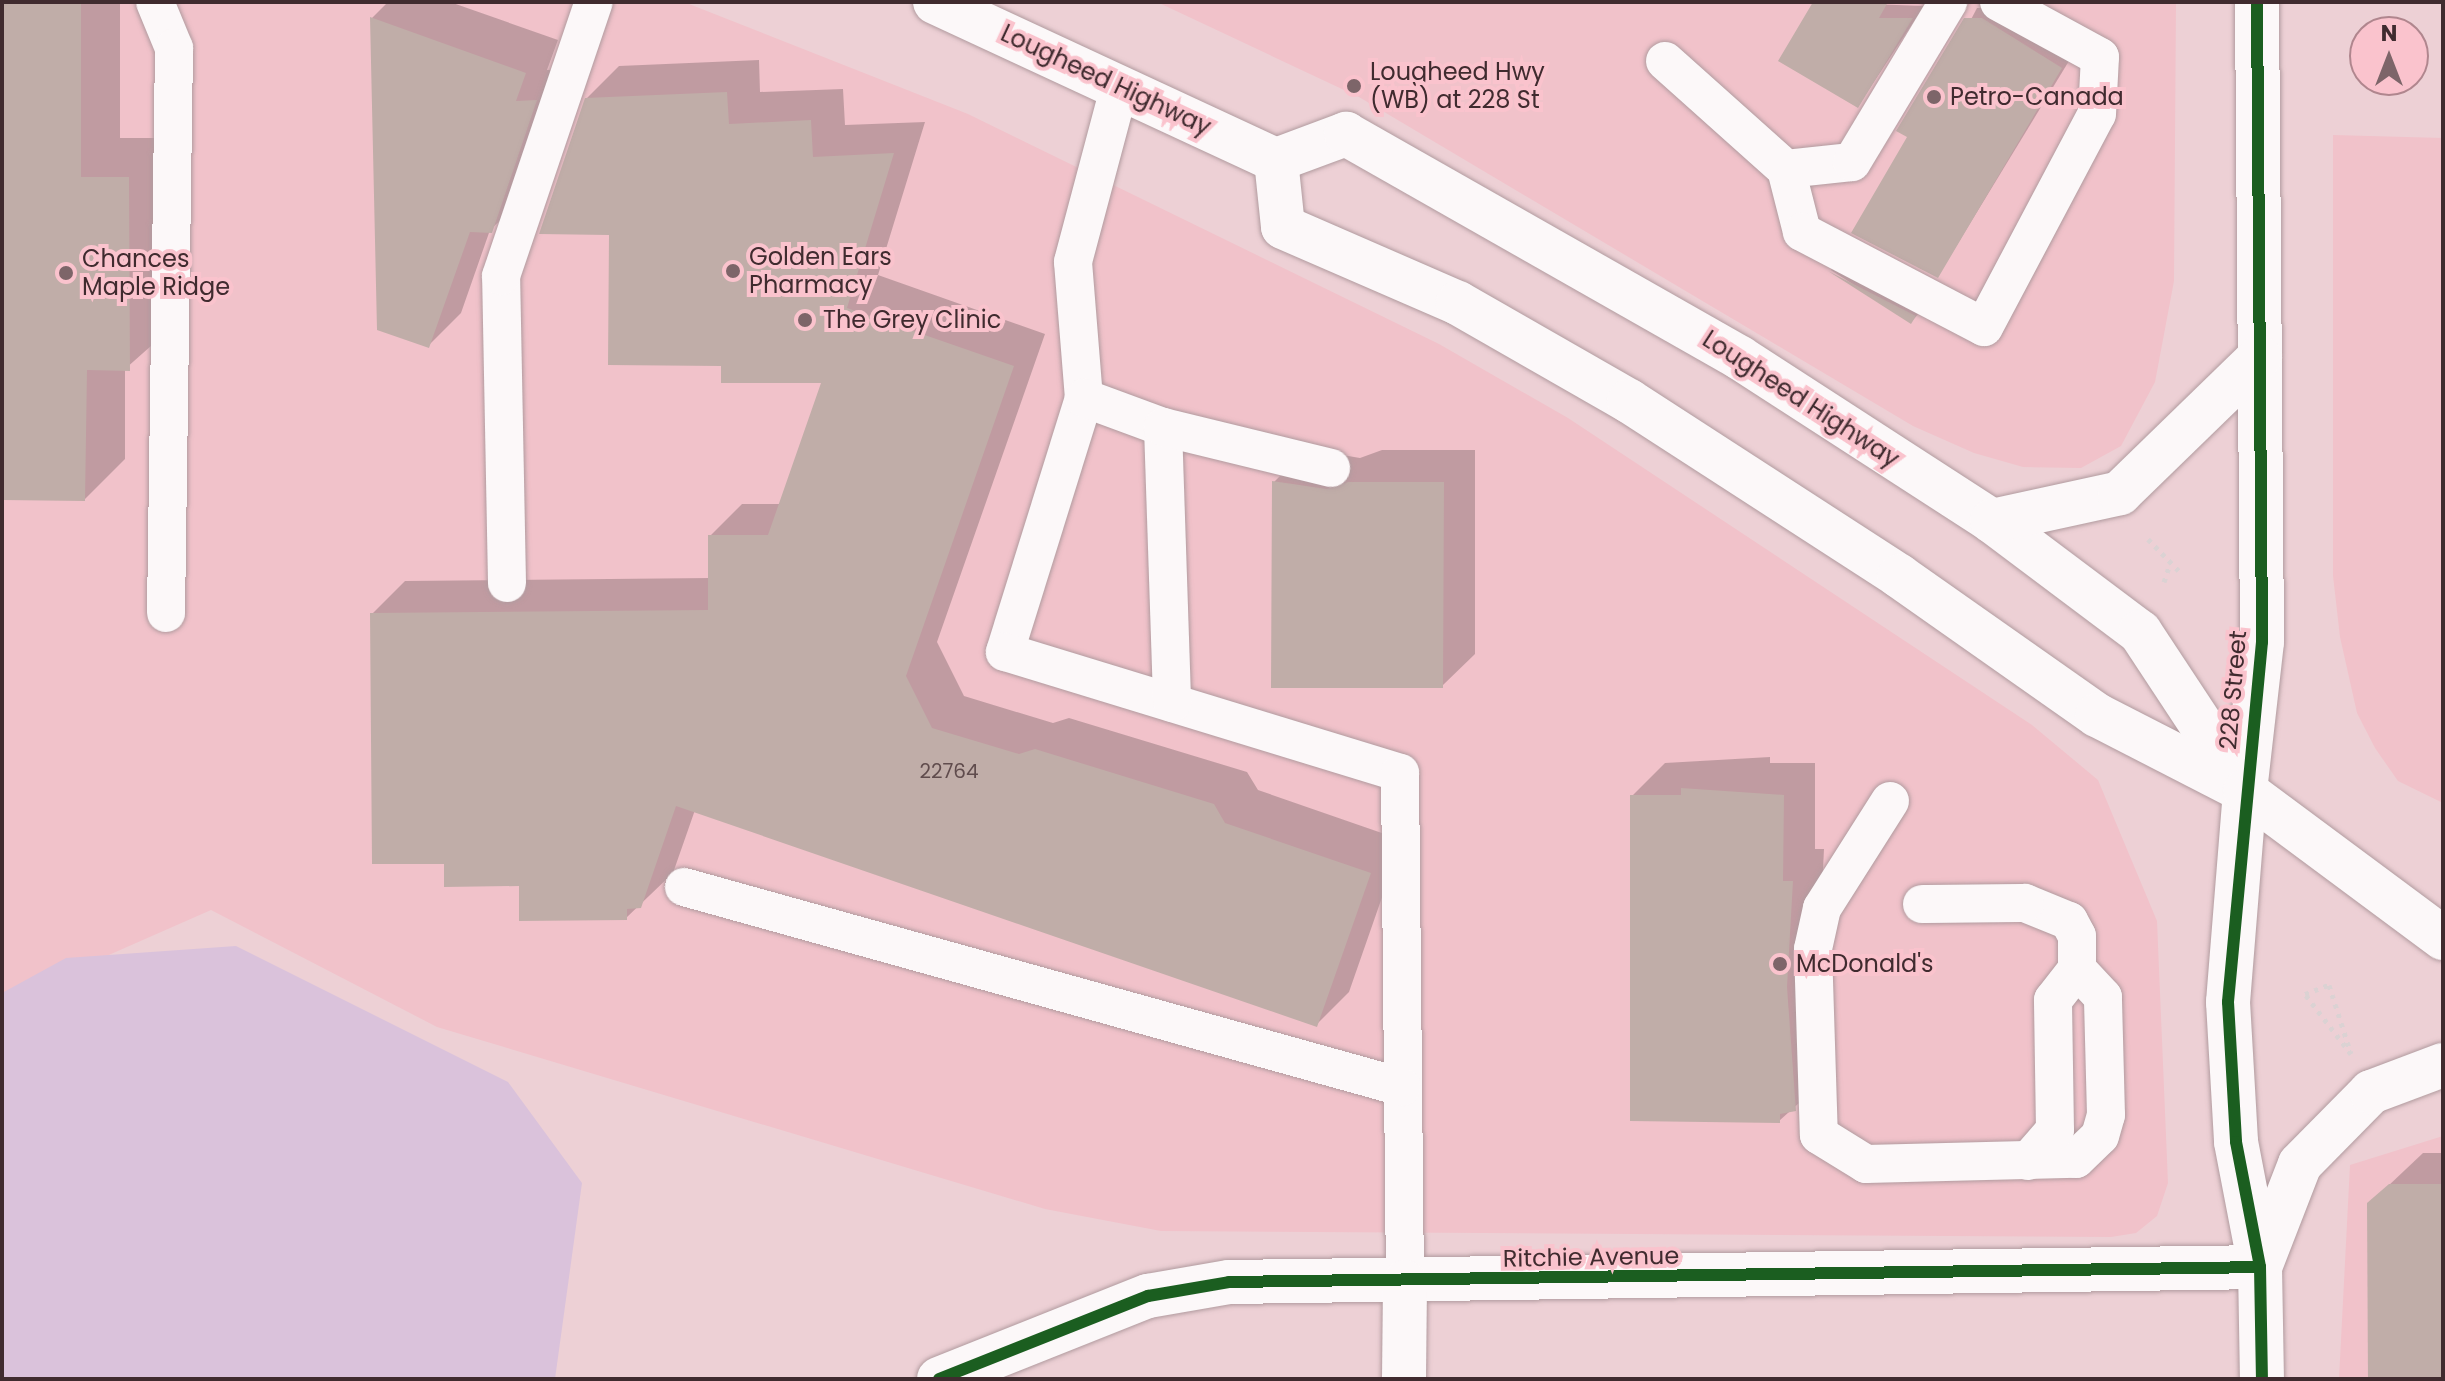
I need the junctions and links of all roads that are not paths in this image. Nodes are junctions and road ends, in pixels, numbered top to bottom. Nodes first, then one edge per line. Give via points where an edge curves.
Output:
1 (155, 2) edge
2 (594, 2) edge
3 (935, 2) edge
4 (1948, 2) edge
5 (1999, 2) edge
6 (2257, 2) edge
7 (1665, 61) dead end
8 (1120, 85) junction
9 (1276, 160) junction
10 (1786, 169) junction
11 (2260, 357) junction
12 (1084, 398) junction
13 (1163, 427) junction
14 (1331, 468) dead end
15 (1992, 521) junction
16 (507, 583) dead end
17 (166, 613) dead end
18 (1172, 703) junction
19 (2245, 791) junction
20 (1890, 801) dead end
21 (684, 887) dead end
22 (1922, 904) dead end
23 (2443, 938) edge
24 (2077, 969) junction
25 (2443, 1065) edge
26 (1402, 1087) junction
27 (2028, 1161) junction
28 (2260, 1267) junction
29 (1405, 1282) junction
30 (939, 1379) edge
31 (1404, 1379) edge
32 (2262, 1379) edge

1 - 17 lane via 174,48
2 - 16 lane via 501,276
3 - 8 main road, Lougheed Highway
4 - 10 lane via 1852,162
5 - 10 lane via 2100,57 2097,114 1984,327 1802,232
6 - 11 main road, 228 Street
7 - 10 lane
8 - 9 main road, Lougheed Highway
8 - 12 lane via 1073,262
9 - 15 main road, Lougheed Highway via 1346,134 1714,342
9 - 19 main road, Lougheed Highway via 1283,227 1529,342 1887,567 2097,715
11 - 15 main road via 2120,493
11 - 19 main road, 228 Street via 2262,642
12 - 13 lane
12 - 18 lane via 1005,652
13 - 14 lane
13 - 18 lane
15 - 19 main road, Lougheed Highway via 2140,632
18 - 26 lane via 1400,773
19 - 23 main road, Lougheed Highway
19 - 28 main road, 228 Street via 2228,1002 2236,1142
20 - 27 lane via 1822,908 1813,949 1819,1135 1866,1164
21 - 26 lane
22 - 24 lane via 2048,908 2077,936
24 - 27 lane via 2053,1000 2055,1130
24 - 27 lane via 2103,997 2106,1115 2100,1136 2076,1159
25 - 28 main road via 2371,1092 2300,1164
26 - 29 lane
28 - 29 main road, Ritchie Avenue
28 - 32 main road, 228 Street
29 - 30 main road, Ritchie Avenue via 1229,1282 1148,1296
29 - 31 main road

